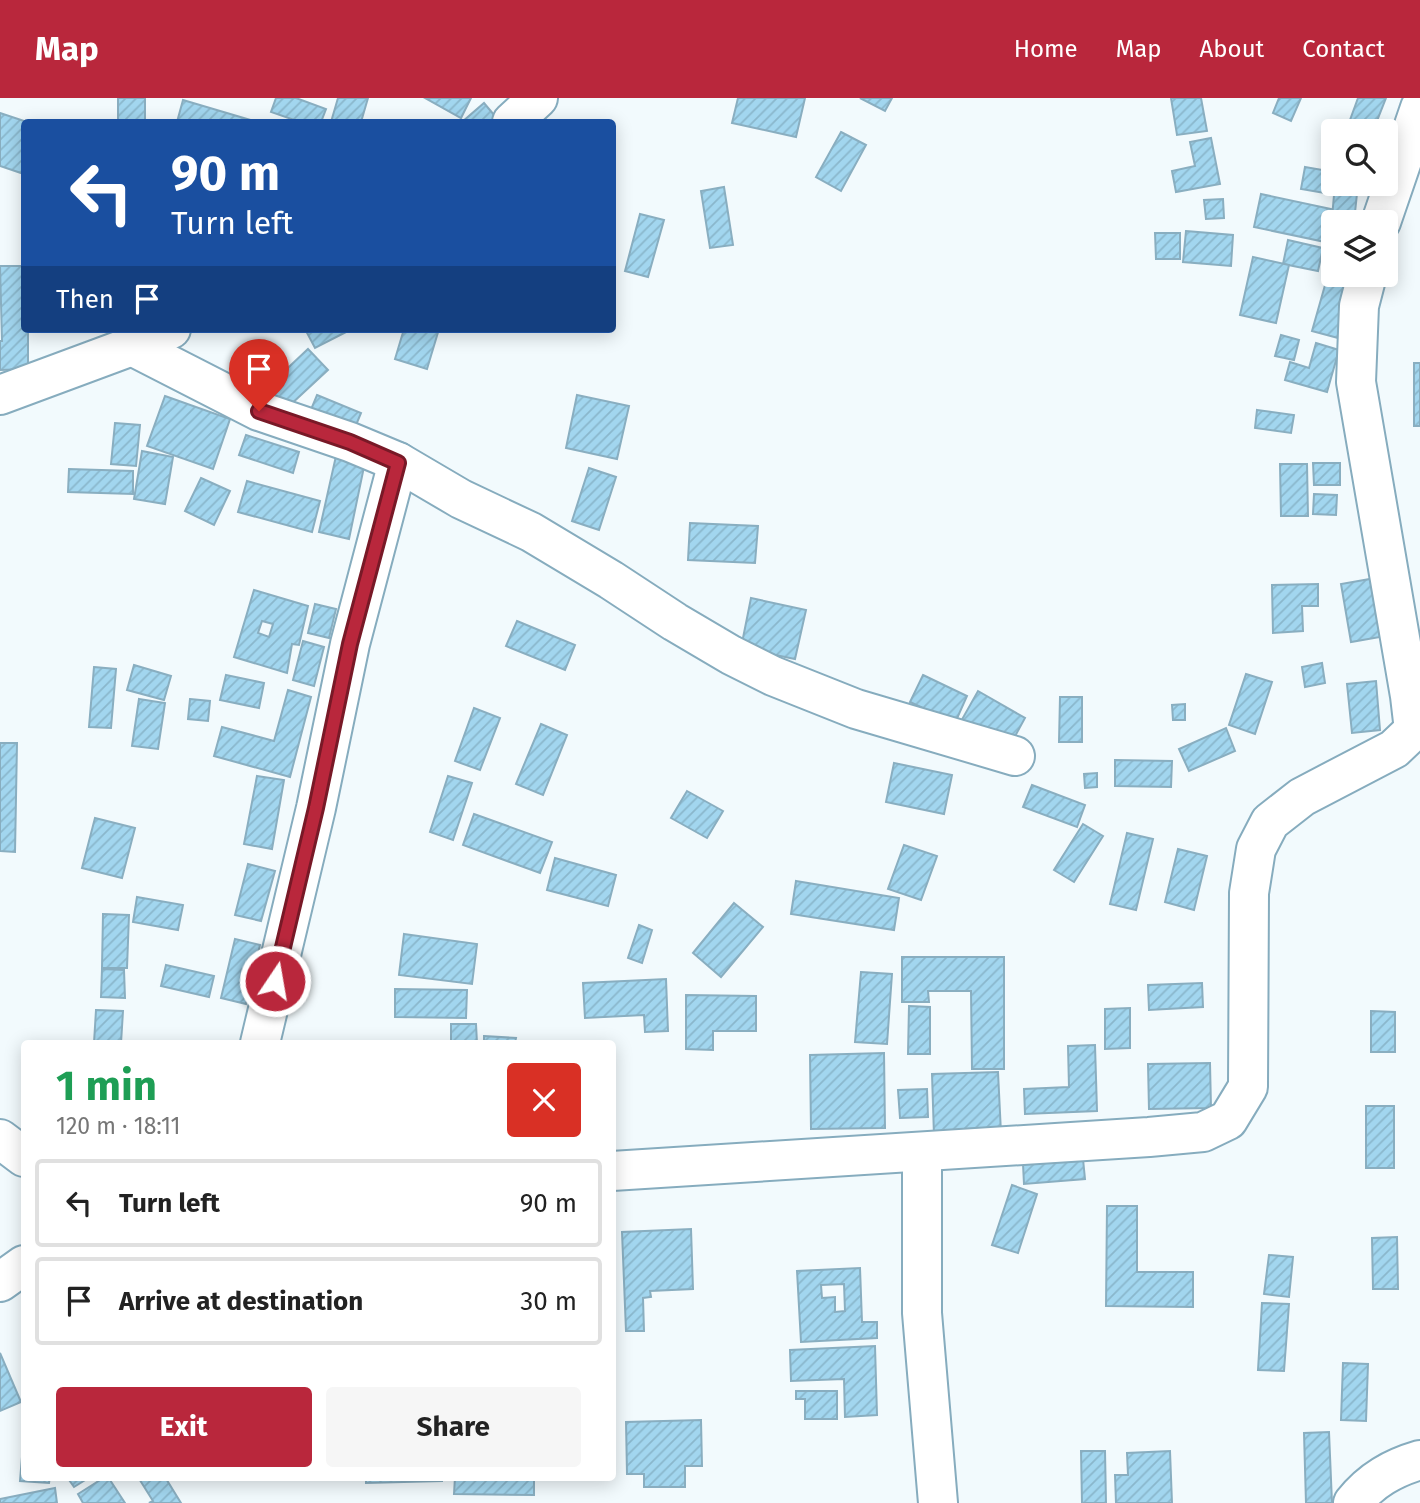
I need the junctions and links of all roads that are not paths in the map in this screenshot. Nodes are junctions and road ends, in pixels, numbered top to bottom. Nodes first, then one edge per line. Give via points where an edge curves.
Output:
1 (538, 98) edge
2 (1420, 108) edge
3 (515, 119) edge
4 (1385, 210) edge
5 (1364, 287) edge
6 (161, 333) edge
7 (132, 346) junction
8 (0, 395) edge
9 (398, 463) junction
10 (1417, 730) edge
11 (1015, 756) dead end
12 (261, 1040) edge
13 (0, 1139) edge
14 (922, 1153) junction
15 (21, 1155) edge
16 (616, 1171) edge
17 (21, 1267) edge
18 (0, 1282) edge
19 (1420, 1460) edge
20 (938, 1503) edge
21 (1353, 1503) edge

1 - 3 street
2 - 4 street
5 - 10 street via 1356,382
6 - 7 street
7 - 8 street
7 - 9 street via 259,411
9 - 11 street via 531,532 773,676 856,709
9 - 12 street via 350,644
10 - 14 street via 1394,748 1302,797 1270,822 1256,849 1249,893 1248,1087 1228,1119 1203,1132
13 - 15 street
14 - 16 street
14 - 20 street via 922,1313
17 - 18 street
19 - 21 street via 1396,1467

